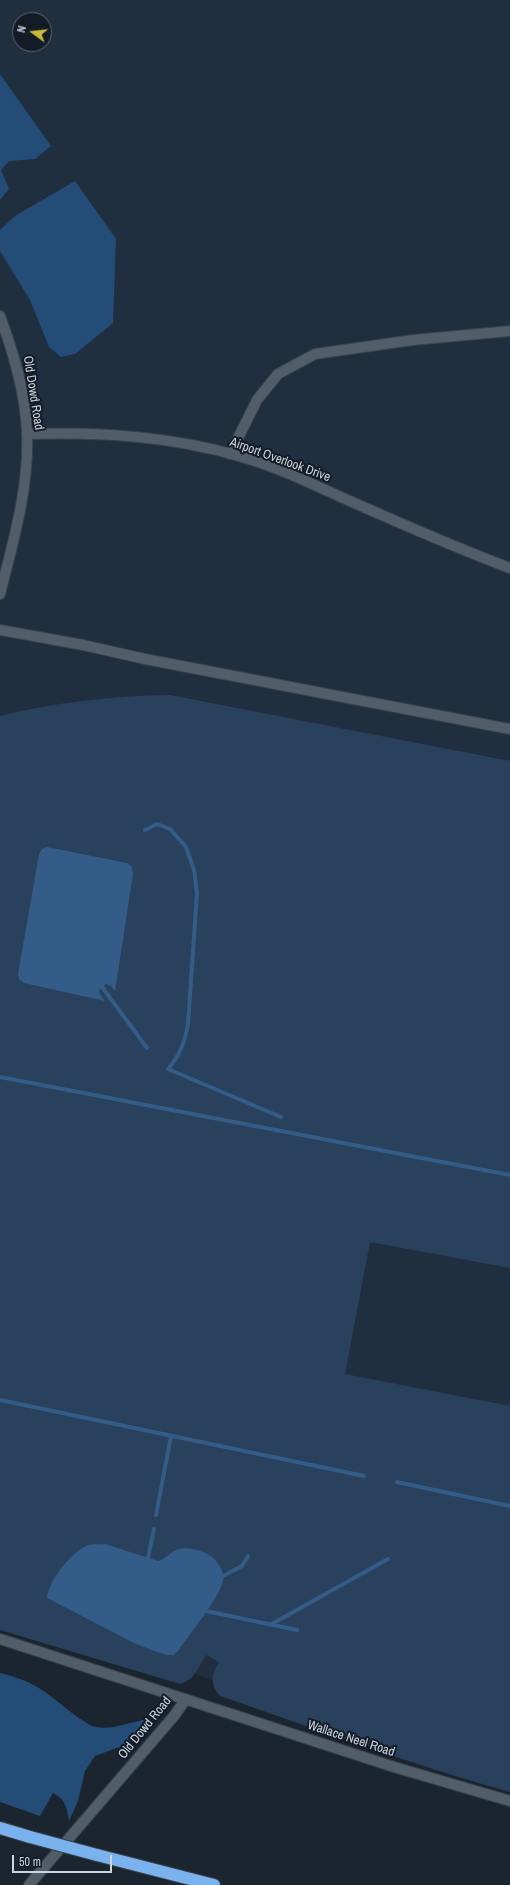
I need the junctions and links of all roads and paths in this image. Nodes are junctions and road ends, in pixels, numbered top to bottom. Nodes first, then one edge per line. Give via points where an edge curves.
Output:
1 (0, 316) edge
2 (510, 331) edge
3 (27, 434) junction
4 (230, 454) junction
5 (510, 568) edge
6 (0, 594) edge
7 (0, 630) edge
8 (510, 729) edge
9 (0, 1639) edge
10 (186, 1699) junction
11 (510, 1801) edge
12 (0, 1828) edge
13 (29, 1885) edge
14 (214, 1885) edge

1 - 3 street, Old Dowd Road via 15,357
2 - 4 street via 413,340 315,354 278,374 257,400
3 - 4 street, Airport Overlook Drive via 82,433 134,436 182,442
3 - 6 street, Old Dowd Road via 21,505
4 - 5 street, Airport Overlook Drive via 292,475 464,551
7 - 8 street
9 - 10 street, Old Dowd Road
10 - 11 street, Wallace Neel Road via 394,1767
10 - 13 street, Old Dowd Road
12 - 14 highway, bridge

